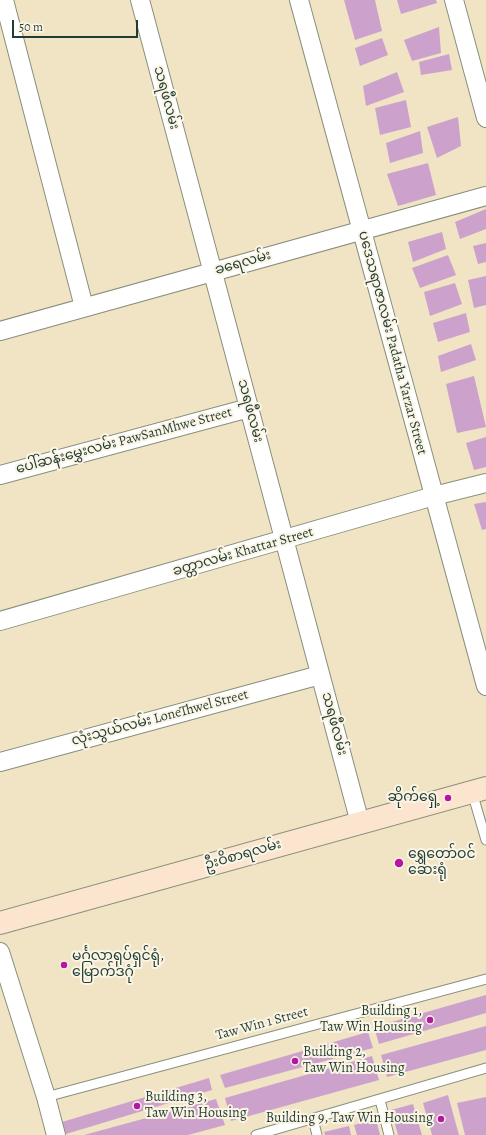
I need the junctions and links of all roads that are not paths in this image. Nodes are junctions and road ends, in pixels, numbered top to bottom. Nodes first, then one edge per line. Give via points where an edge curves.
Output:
1 (4, 0) edge
2 (140, 0) edge
3 (299, 0) edge
4 (454, 0) edge
5 (486, 118) edge
6 (486, 196) edge
7 (362, 230) junction
8 (213, 272) junction
9 (84, 307) junction
10 (0, 331) edge
11 (249, 408) junction
12 (0, 475) edge
13 (486, 483) edge
14 (434, 496) junction
15 (284, 540) junction
16 (0, 621) edge
17 (320, 675) junction
18 (486, 686) edge
19 (0, 762) edge
20 (479, 790) edge
21 (360, 823) junction
22 (486, 840) edge
23 (0, 923) edge
24 (0, 952) edge
25 (486, 979) edge
26 (486, 1068) edge
27 (46, 1097) junction
28 (380, 1100) junction
29 (313, 1119) junction
30 (56, 1135) edge
31 (256, 1135) edge
32 (317, 1135) edge
33 (389, 1135) edge

1 - 9 street
2 - 8 street, သရဖီလမ်း
3 - 7 street, ပဒေသရာဇာလမ်း Padatha Yarzar Street
4 - 5 street
6 - 7 street, ခရေလမ်း
7 - 8 street, ခရေလမ်း
7 - 14 street, ပဒေသရာဇာလမ်း Padatha Yarzar Street
8 - 9 street, ခရေလမ်း
8 - 11 street, သရဖီလမ်း
9 - 10 street, ခရေလမ်း
11 - 12 street, ပေါ်ဆန်းမွှေးလမ်း PawSanMhwe Street
11 - 15 street, သရဖီလမ်း
13 - 14 street, ခတ္တာလမ်း Khattar Street
14 - 15 street, ခတ္တာလမ်း Khattar Street
14 - 18 street, ပဒေသရာဇာလမ်း Padatha Yarzar Street
15 - 16 street, ခတ္တာလမ်း Khattar Street
15 - 17 street, သရဖီလမ်း
17 - 19 street, လုံးသွယ်လမ်း LoneThwel Street
17 - 21 street, သရဖီလမ်း
20 - 21 main road, ဦးဝိစာရလမ်း
20 - 22 lane
21 - 23 main road, ဦးဝိစာရလမ်း
24 - 27 street
25 - 27 lane, Taw Win 1 Street
26 - 28 lane
27 - 30 street
28 - 29 lane
28 - 33 lane
29 - 31 lane
29 - 32 lane

